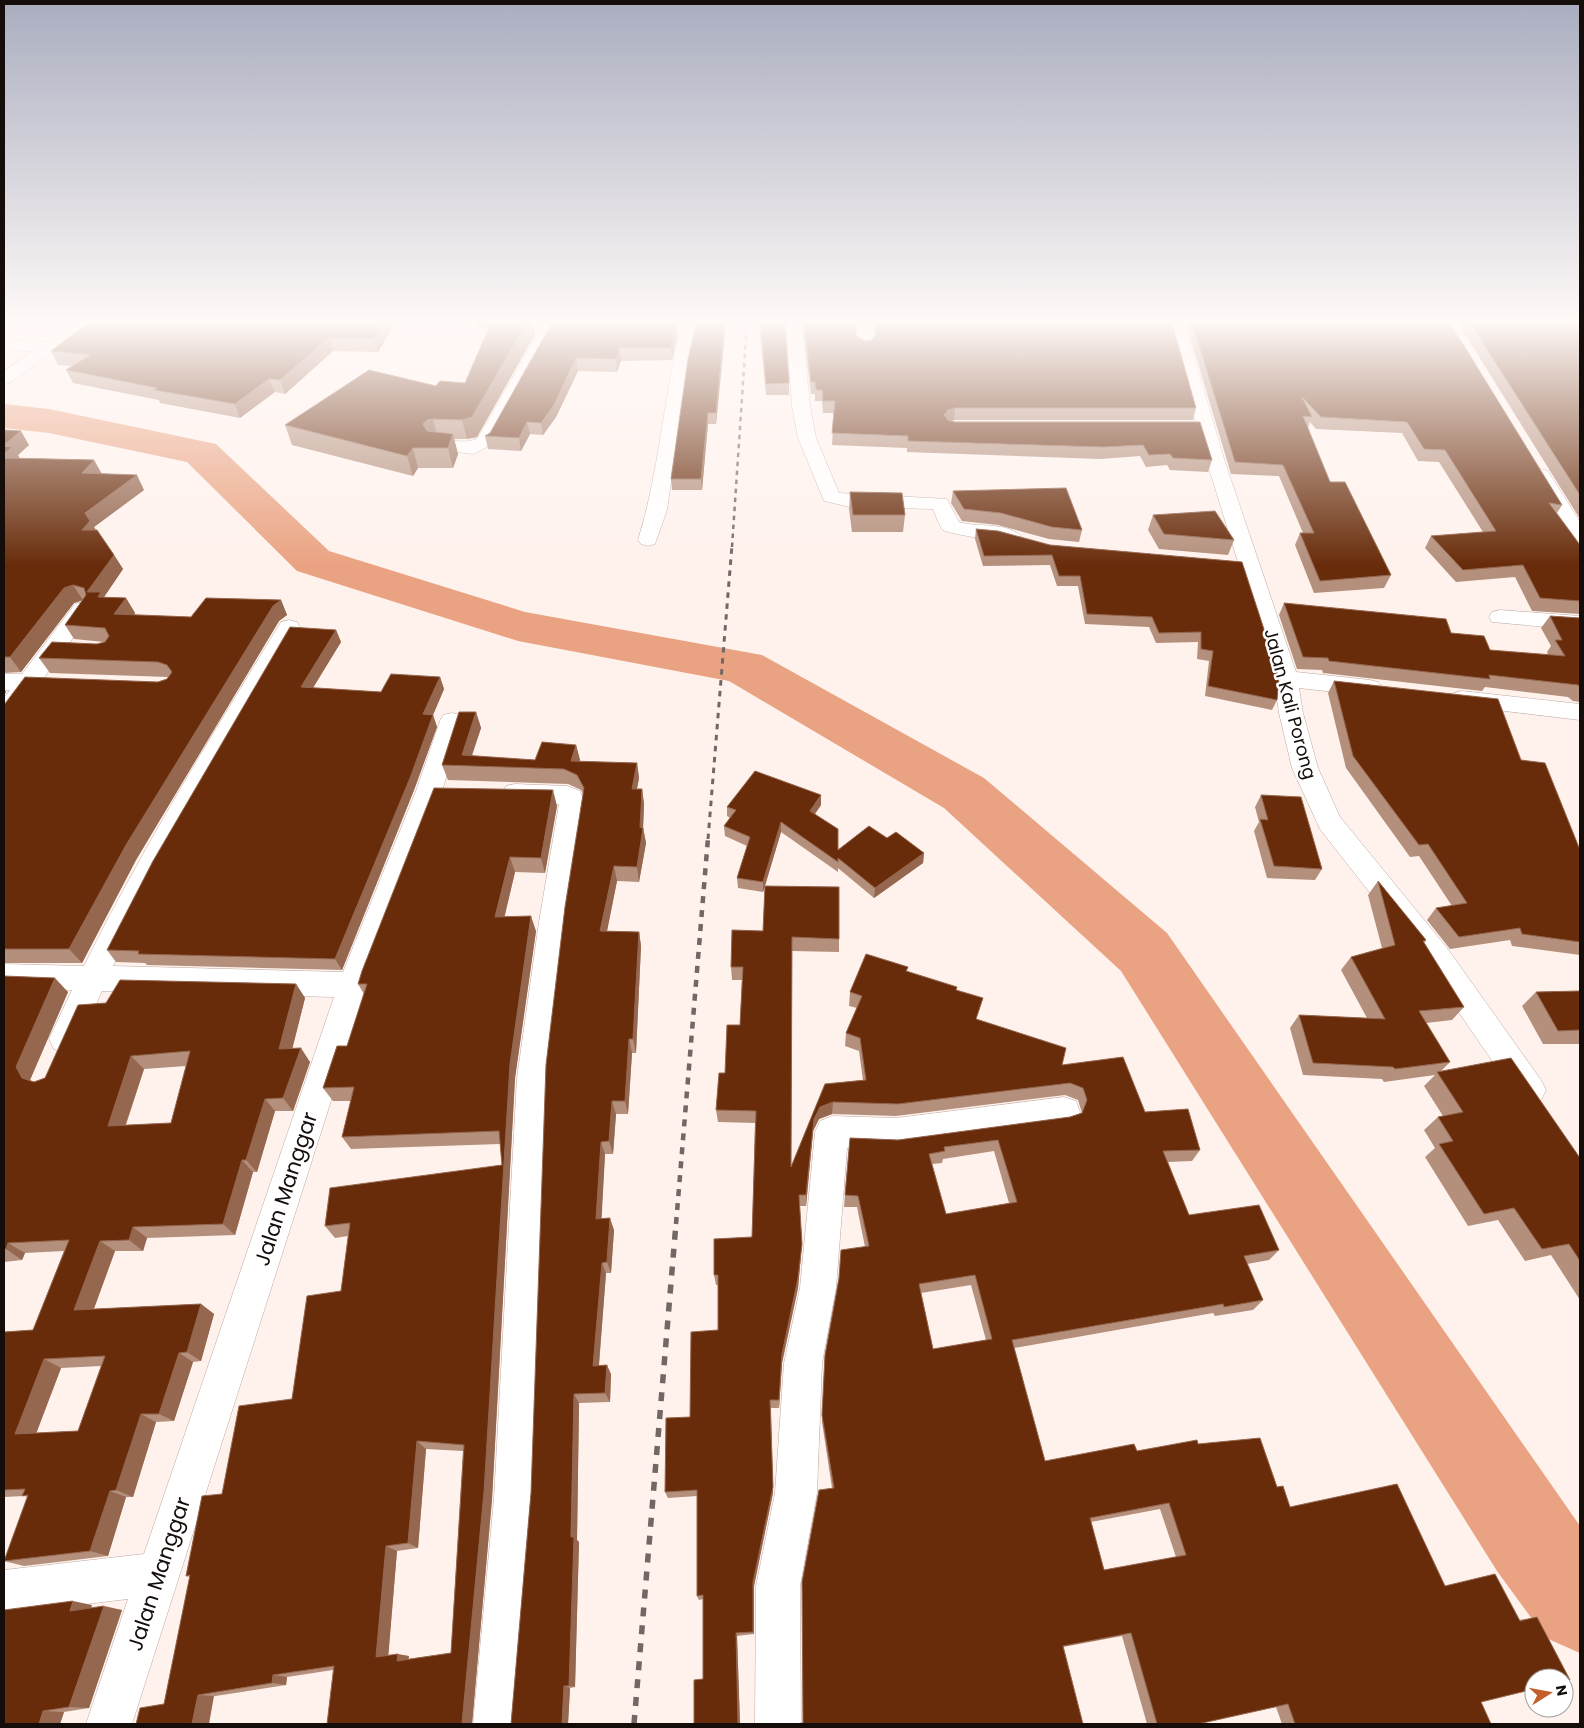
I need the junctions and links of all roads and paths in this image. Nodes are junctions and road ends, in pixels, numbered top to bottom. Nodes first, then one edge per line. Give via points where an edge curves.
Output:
1 (503, 404) edge
2 (675, 404) edge
3 (801, 404) edge
4 (1192, 404) edge
5 (439, 445) edge
6 (1531, 458) edge
7 (1578, 531) edge
8 (648, 540) dead end
9 (1029, 542) edge
10 (83, 609) edge
11 (1500, 617) dead end
12 (1580, 623) edge
13 (289, 627) edge
14 (55, 647) junction
15 (80, 649) edge
16 (1286, 679) junction
17 (4, 682) edge
18 (29, 682) junction
19 (58, 683) edge
20 (1394, 691) edge
21 (1443, 696) edge
22 (1580, 712) edge
23 (4, 714) edge
24 (452, 721) dead end
25 (429, 791) junction
26 (456, 792) edge
27 (493, 792) edge
28 (4, 976) edge
29 (91, 978) junction
30 (353, 985) junction
31 (56, 1061) edge
32 (1064, 1112) dead end
33 (1547, 1116) edge
34 (159, 1574) junction
35 (4, 1592) edge
36 (109, 1724) edge
37 (496, 1724) edge
38 (778, 1724) edge

1 - 5 street via 485,441 473,448
2 - 8 street via 657,510
3 - 9 street via 807,438 831,497 850,501 940,503 951,526 956,529 998,533
4 - 16 street, Jalan Kali Porong via 1241,565
6 - 7 street
10 - 14 street
11 - 12 street
13 - 29 street via 148,868
14 - 15 street
14 - 18 street
16 - 20 street
16 - 33 street, Jalan Kali Porong via 1305,768 1329,822 1437,957
17 - 18 street
18 - 19 street
18 - 23 street
21 - 22 street
24 - 25 street, Jalan Manggar
25 - 26 street
25 - 30 street, Jalan Manggar
27 - 37 street via 566,794 572,804 533,1078 515,1500
28 - 29 street
29 - 30 street
29 - 31 street
30 - 34 street, Jalan Manggar
32 - 38 street via 896,1134 832,1132 818,1288 803,1363 796,1493 778,1586
34 - 35 street
34 - 36 street, Jalan Manggar

